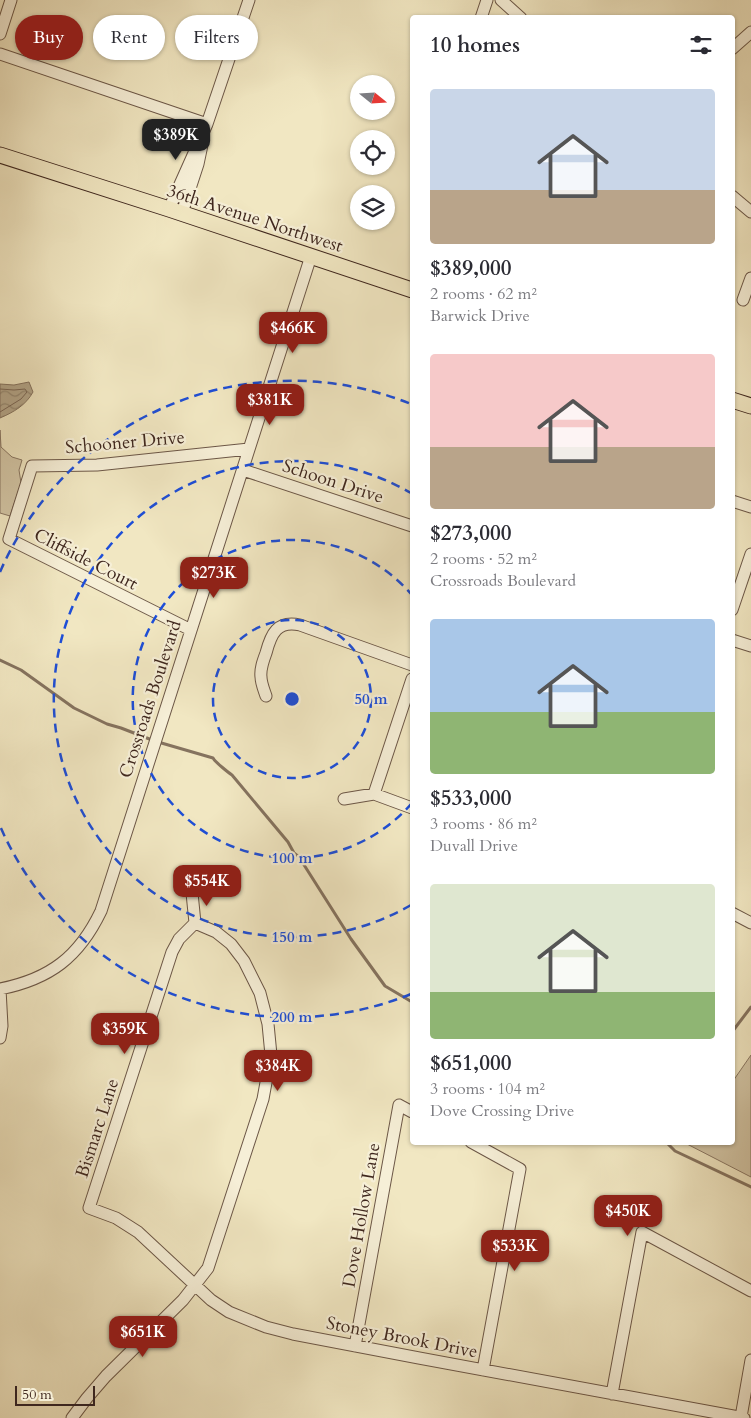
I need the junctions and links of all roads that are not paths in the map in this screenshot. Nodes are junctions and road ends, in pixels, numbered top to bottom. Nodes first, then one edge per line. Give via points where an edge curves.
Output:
1 (11, 0) edge
2 (249, 0) edge
3 (487, 0) edge
4 (500, 0) edge
5 (482, 15) edge
6 (518, 15) edge
7 (751, 32) edge
8 (0, 34) edge
9 (735, 46) edge
10 (0, 54) edge
11 (207, 124) junction
12 (0, 154) edge
13 (735, 199) edge
14 (175, 211) junction
15 (751, 212) edge
16 (311, 256) junction
17 (751, 278) edge
18 (410, 289) edge
19 (743, 300) dead end
20 (735, 401) edge
21 (751, 406) edge
22 (249, 448) junction
23 (243, 470) junction
24 (24, 494) joint
25 (735, 502) edge
26 (751, 507) edge
27 (410, 525) edge
28 (751, 554) edge
29 (735, 601) edge
30 (191, 630) junction
31 (735, 641) edge
32 (751, 646) edge
33 (410, 664) edge
34 (410, 685) edge
35 (266, 696) dead end
36 (374, 794) junction
37 (344, 799) dead end
38 (410, 807) edge
39 (192, 893) dead end
40 (735, 915) edge
41 (195, 923) junction
42 (751, 924) edge
43 (0, 989) edge
44 (0, 1038) edge
45 (410, 1111) edge
46 (477, 1145) edge
47 (90, 1208) joint
48 (194, 1285) junction
49 (751, 1291) edge
50 (355, 1346) junction
51 (751, 1360) edge
52 (483, 1370) junction
53 (612, 1394) junction
54 (743, 1417) edge
55 (72, 1418) edge

1 - 8 street
2 - 11 street
3 - 5 street
4 - 6 street
7 - 9 street
10 - 11 street
11 - 14 street
12 - 14 main road, 36th Avenue Northwest
13 - 15 street
14 - 16 main road, 36th Avenue Northwest
16 - 18 main road, 36th Avenue Northwest
16 - 22 street, Crossroads Boulevard
17 - 19 street
20 - 21 main road
22 - 23 street, Crossroads Boulevard
22 - 24 street, Schooner Drive via 96,465 32,466
23 - 27 street, Schoon Drive
23 - 30 street, Crossroads Boulevard
24 - 30 street, Cliffside Court via 9,539
25 - 26 street
28 - 29 street
30 - 43 street, Crossroads Boulevard via 105,900 88,934 68,958 46,974
31 - 32 street
33 - 35 street via 300,625 288,624 277,629 269,642 261,668
34 - 36 street
36 - 37 street
36 - 38 street
39 - 41 street
40 - 42 street
41 - 47 street, Bismarc Lane via 179,939 172,952
41 - 48 street via 223,936 244,961 265,1008 271,1055 263,1099 218,1242 208,1268
43 - 44 street
45 - 50 street, Dove Hollow Lane via 399,1105
46 - 52 street via 520,1168
47 - 48 street, Stoney Brook Drive via 116,1218 138,1232
48 - 50 street, Stoney Brook Drive via 229,1312 266,1327
48 - 55 street via 183,1300 106,1376
49 - 53 street via 642,1232
50 - 52 street, Stoney Brook Drive
51 - 54 street
52 - 53 street, Stoney Brook Drive
53 - 54 street, Stoney Brook Drive

